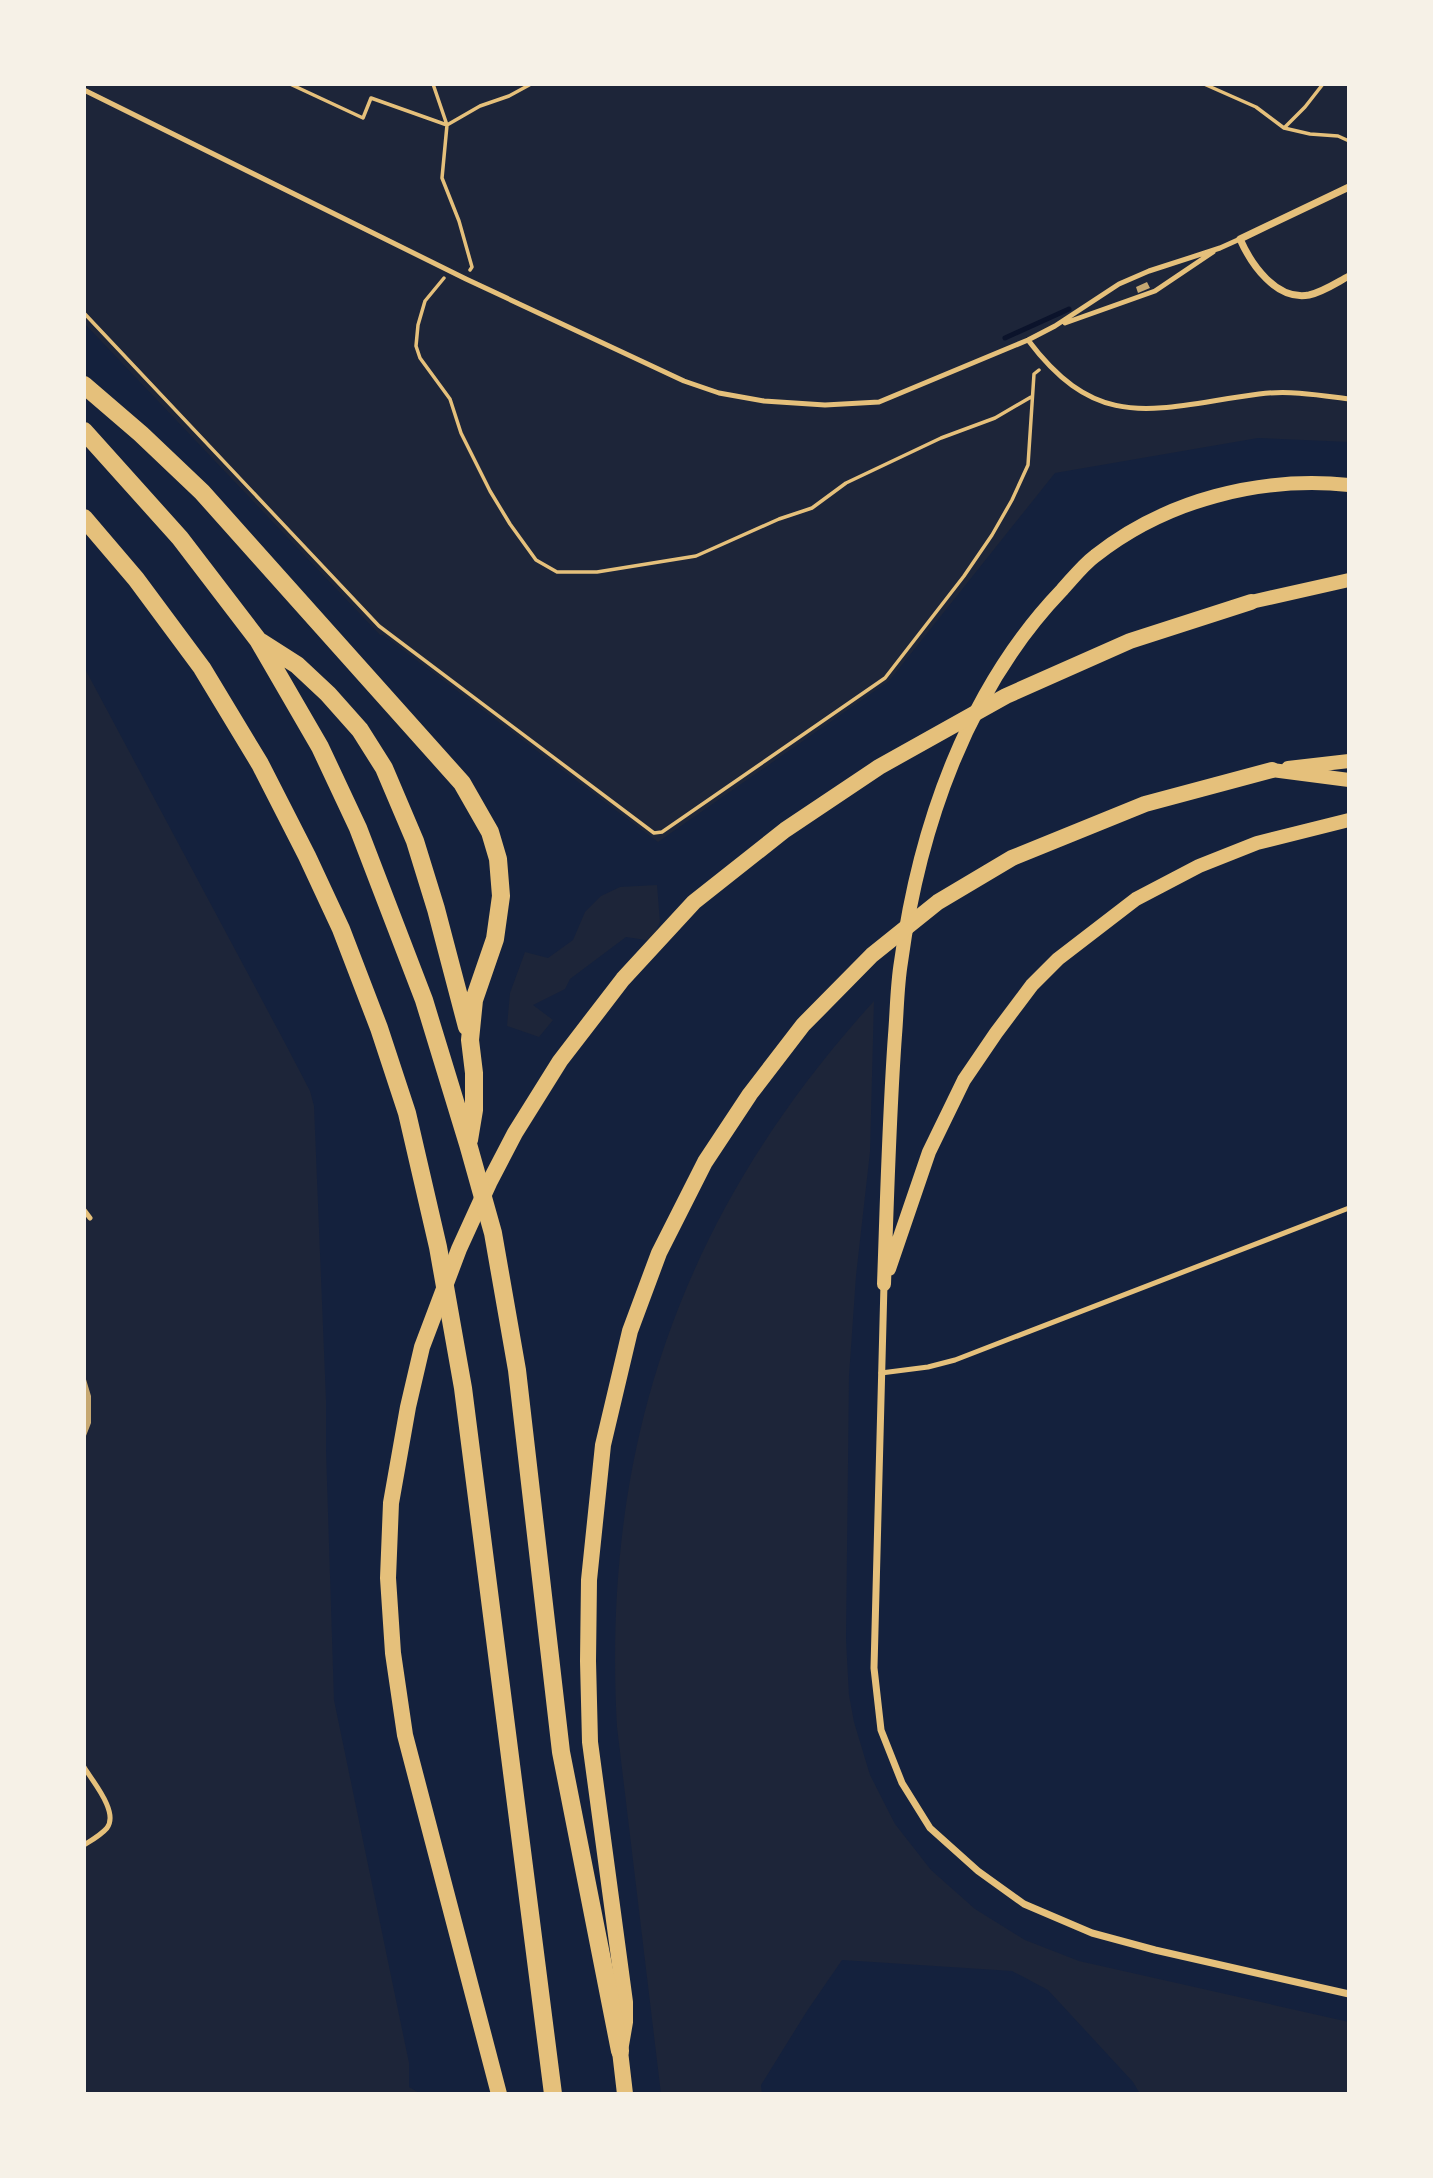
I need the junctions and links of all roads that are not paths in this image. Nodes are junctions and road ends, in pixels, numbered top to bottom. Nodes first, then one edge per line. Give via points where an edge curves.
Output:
1 (84, 90) edge
2 (1349, 187) edge
3 (1240, 239) junction
4 (1220, 248) junction
5 (1349, 276) edge
6 (1055, 326) junction
7 (1028, 340) junction
8 (84, 385) edge
9 (1349, 398) edge
10 (84, 431) edge
11 (1349, 485) edge
12 (84, 518) edge
13 (1349, 580) edge
14 (1251, 602) joint
15 (258, 640) junction
16 (1349, 761) edge
17 (1272, 769) junction
18 (1349, 780) edge
19 (1349, 820) edge
20 (470, 1040) junction
21 (468, 1144) junction
22 (1349, 1208) edge
23 (84, 1210) edge
24 (90, 1218) dead end
25 (884, 1284) junction
26 (881, 1373) junction
27 (84, 1768) edge
28 (84, 1845) edge
29 (1349, 1994) edge
30 (620, 2051) junction
31 (499, 2094) edge
32 (554, 2094) edge
33 (625, 2094) edge

1 - 7 lane via 449,271 719,393 825,405 879,402
2 - 3 street
3 - 4 lane
3 - 5 street via 1247,255 1272,284 1293,295 1312,294
4 - 6 lane via 1155,290
4 - 6 lane via 1119,284
6 - 7 lane
7 - 9 lane via 1046,364 1074,386 1116,406 1174,407 1260,393
8 - 20 highway via 202,492 462,783 491,832 501,896 495,939 474,1000
10 - 15 highway via 180,538
11 - 25 main road via 1260,487 1215,495 1152,519 1095,556 1041,612 970,723 926,838 901,963
12 - 32 highway via 202,668 260,764 341,929 407,1112 438,1247 463,1388
13 - 14 main road
14 - 31 main road via 1130,641 1006,696 879,767 785,830 694,902 623,979 560,1061 515,1133 459,1249 422,1347 391,1503 388,1578 405,1735
15 - 20 highway via 297,665 328,694 360,730 384,768 415,841
15 - 21 highway via 320,747 358,828 424,1000
16 - 17 main road
17 - 18 main road
17 - 30 main road via 1145,803 1012,858 939,902 872,955 803,1025 705,1162 659,1253 630,1331 603,1445 589,1580 590,1742 625,2002
19 - 25 main road via 1257,843 1199,866 1136,899 1049,967 996,1033 958,1093 929,1152
20 - 21 highway via 474,1110
21 - 30 highway via 493,1233 517,1370 561,1752
22 - 26 lane via 955,1360
23 - 24 lane
25 - 26 street
26 - 29 street via 876,1681 881,1730 902,1783 930,1828 1024,1904 1092,1933
27 - 28 lane via 110,1809 111,1819
30 - 33 main road

